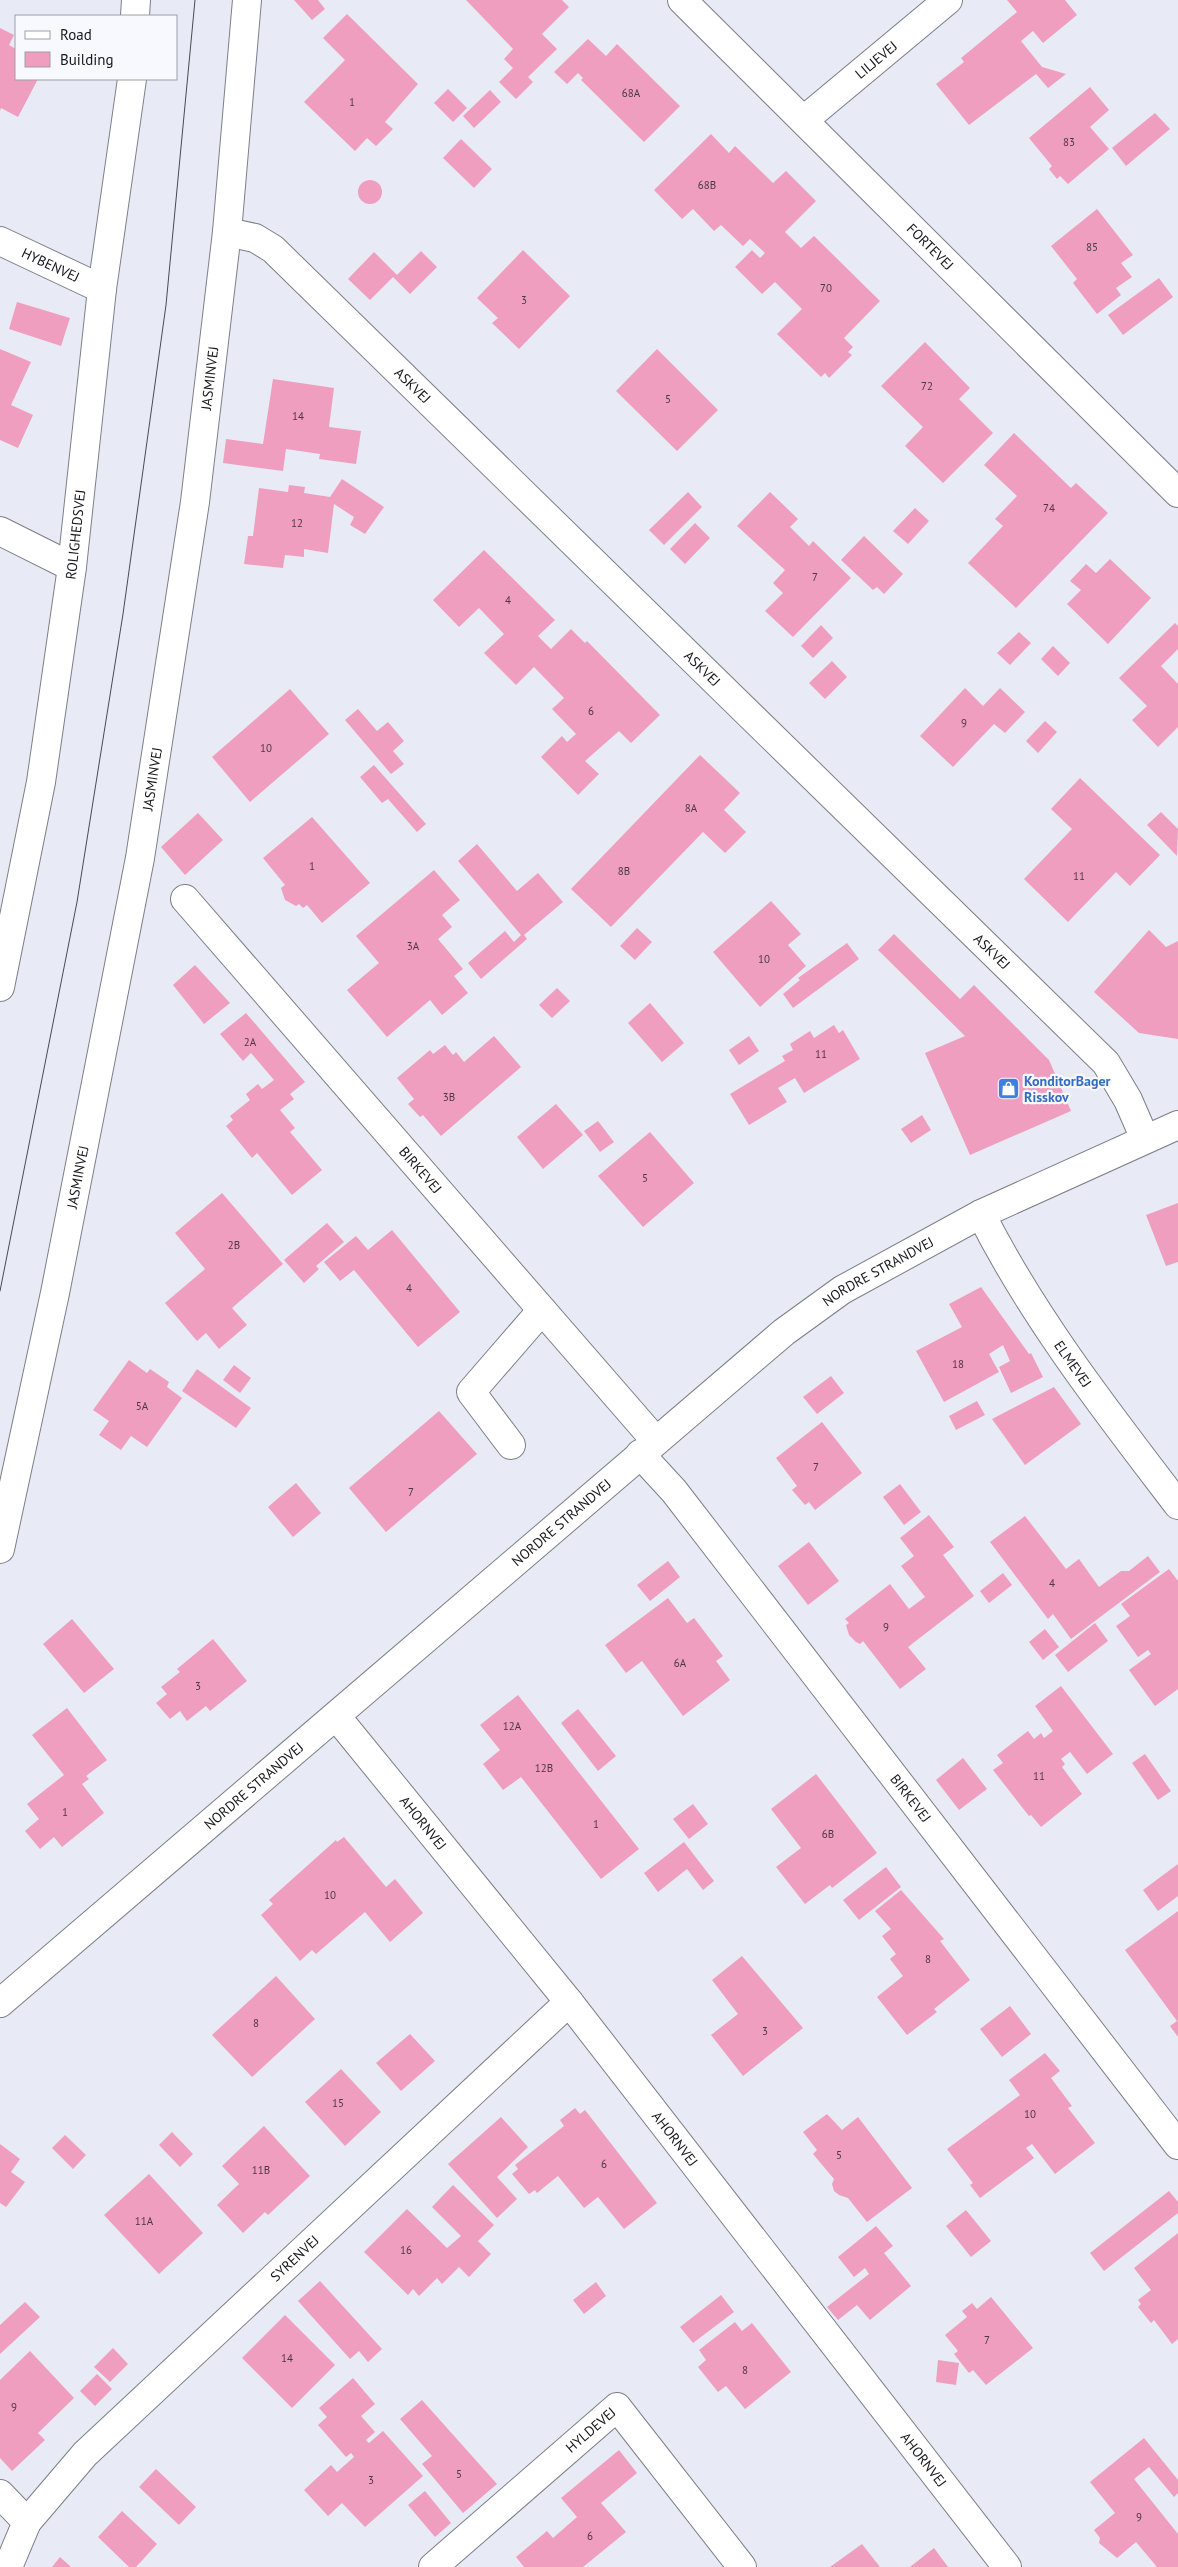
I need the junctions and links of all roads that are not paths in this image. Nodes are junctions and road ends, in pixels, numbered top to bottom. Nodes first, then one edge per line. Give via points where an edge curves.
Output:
1 (136, 0) edge
2 (247, 0) edge
3 (682, 0) edge
4 (948, 0) edge
5 (135, 15) edge
6 (132, 80) edge
7 (804, 120) junction
8 (227, 232) junction
9 (0, 240) edge
10 (102, 289) junction
11 (1178, 493) edge
12 (0, 531) edge
13 (72, 567) junction
14 (185, 899) dead end
15 (0, 987) edge
16 (1178, 1125) edge
17 (1145, 1139) junction
18 (981, 1214) junction
19 (542, 1310) junction
20 (511, 1445) dead end
21 (648, 1447) junction
22 (1178, 1505) edge
23 (0, 1549) edge
24 (336, 1716) junction
25 (569, 2002) junction
26 (0, 2003) edge
27 (1178, 2145) edge
28 (0, 2494) edge
29 (27, 2522) junction
30 (8, 2567) edge
31 (433, 2567) edge
32 (742, 2567) edge
33 (1007, 2567) edge

1 - 5 street
2 - 8 street, JASMINVEJ
3 - 7 street, FORTEVEJ
4 - 7 street, LILJEVEJ
6 - 10 street, ROLIGHEDSVEJ
7 - 11 street, FORTEVEJ
8 - 17 street, ASKVEJ via 255,238 273,249 1106,1063 1128,1100
8 - 23 street, JASMINVEJ via 195,502 140,858 55,1293
9 - 10 street, HYBENVEJ
10 - 13 street, ROLIGHEDSVEJ
12 - 13 street
13 - 15 street, ROLIGHEDSVEJ via 41,782
14 - 19 street, BIRKEVEJ
16 - 17 street, NORDRE STRANDVEJ
17 - 18 street, NORDRE STRANDVEJ
18 - 21 street, NORDRE STRANDVEJ via 842,1290 784,1332
18 - 22 street, ELMEVEJ via 1005,1261 1090,1388
19 - 20 street via 471,1392
19 - 21 street, BIRKEVEJ
21 - 24 street, NORDRE STRANDVEJ
21 - 27 street, BIRKEVEJ via 674,1491
24 - 25 street, AHORNVEJ
24 - 26 street, NORDRE STRANDVEJ
25 - 29 street, SYRENVEJ via 85,2454
25 - 33 street, AHORNVEJ
28 - 29 street
29 - 30 street, SYRENVEJ
31 - 32 street, HYLDEVEJ via 617,2407

